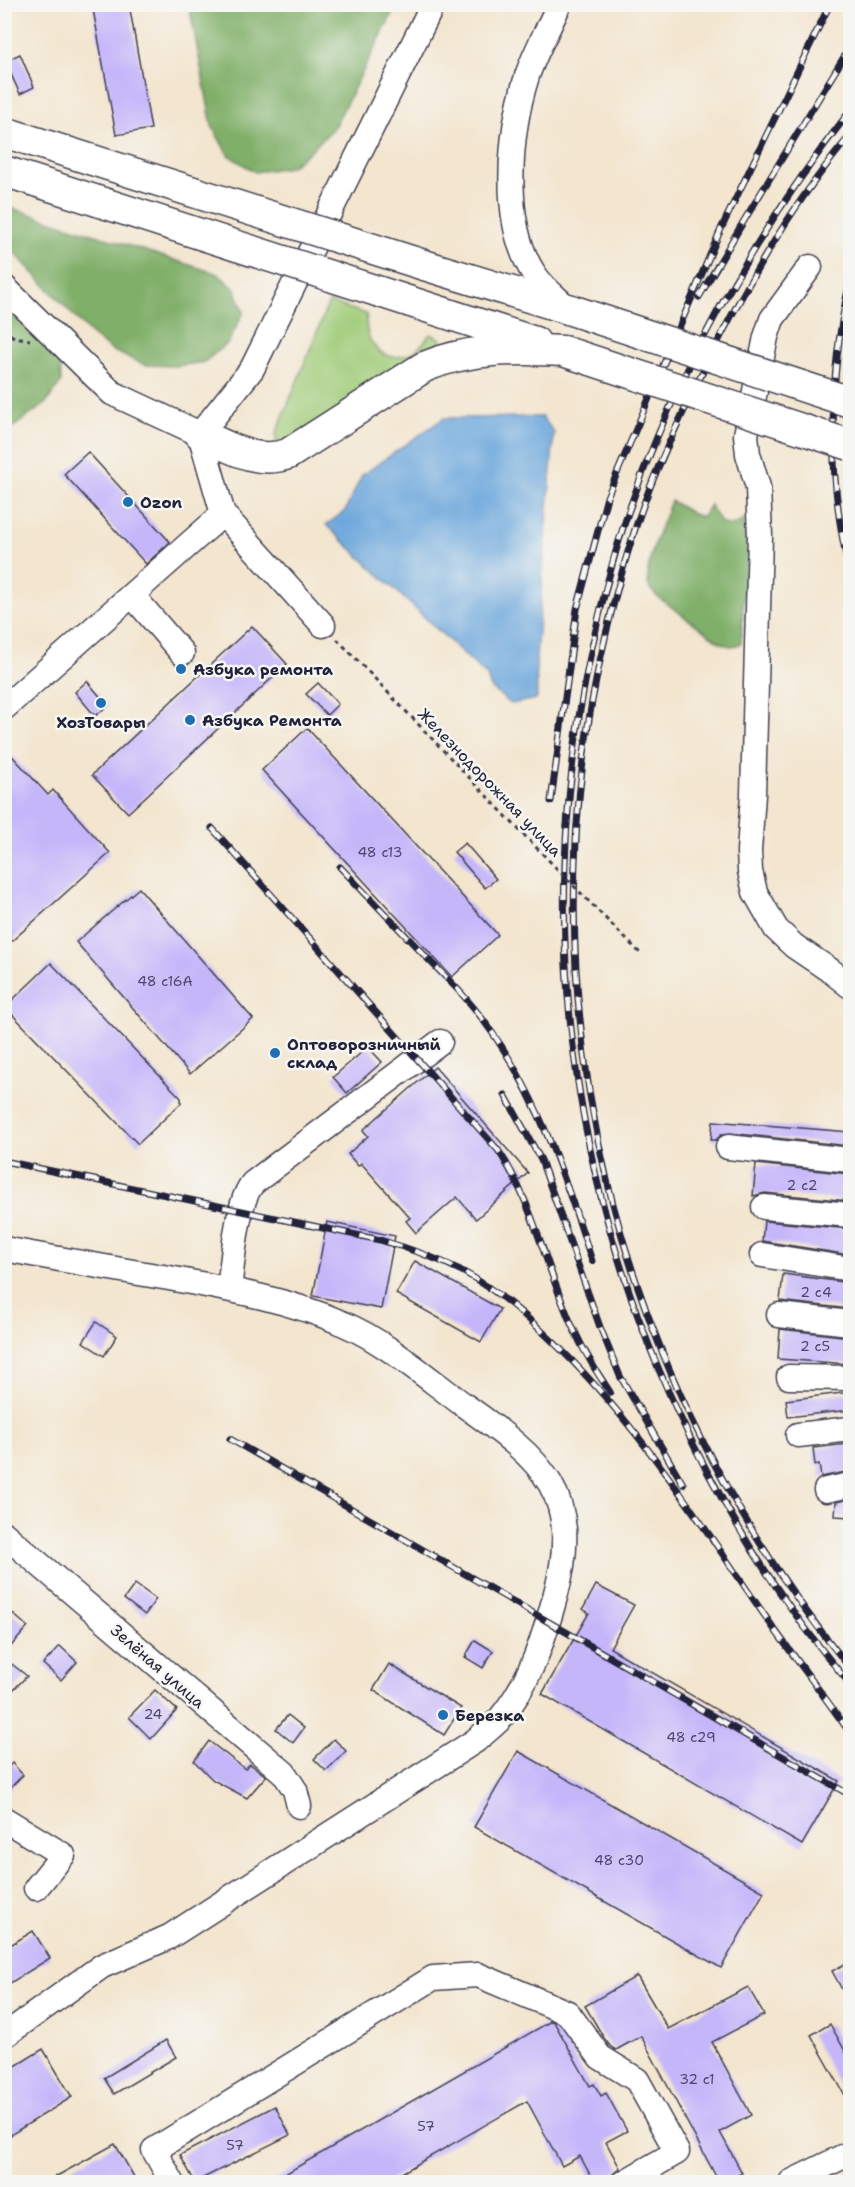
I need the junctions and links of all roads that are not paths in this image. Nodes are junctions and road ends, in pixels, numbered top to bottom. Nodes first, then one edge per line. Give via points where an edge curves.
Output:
1 (433, 4) edge
2 (559, 4) edge
3 (4, 132) edge
4 (4, 171) edge
5 (810, 267) dead end
6 (4, 287) edge
7 (568, 309) junction
8 (563, 351) junction
9 (850, 402) edge
10 (200, 434) junction
11 (850, 445) edge
12 (223, 514) junction
13 (132, 595) junction
14 (323, 625) road end
15 (182, 653) dead end
16 (4, 708) edge
17 (850, 986) edge
18 (440, 1042) dead end
19 (728, 1148) dead end
20 (850, 1160) edge
21 (764, 1207) dead end
22 (850, 1215) edge
23 (4, 1249) edge
24 (762, 1256) dead end
25 (850, 1269) edge
26 (229, 1289) junction
27 (779, 1315) dead end
28 (850, 1323) edge
29 (789, 1377) dead end
30 (850, 1378) edge
31 (850, 1429) edge
32 (798, 1435) dead end
33 (850, 1485) edge
34 (826, 1490) dead end
35 (4, 1534) edge
36 (299, 1806) dead end
37 (4, 1819) edge
38 (36, 1888) dead end
39 (4, 2036) edge
40 (850, 2153) edge
41 (172, 2182) edge
42 (625, 2182) edge
43 (790, 2182) edge

1 - 10 street via 252,369
2 - 7 street via 522,98 513,146 512,197 529,265 537,279
3 - 7 main road, bridge
4 - 8 main road, bridge
5 - 17 street via 772,319 746,435 758,487 760,536 748,851 755,892 776,929
6 - 10 street via 112,393
7 - 9 main road, bridge
8 - 10 main road via 492,350 439,360 279,457 249,456
8 - 11 main road, bridge
10 - 12 street
12 - 13 street
12 - 14 street
13 - 15 street
13 - 16 street
18 - 26 street via 248,1190 241,1210
19 - 20 street
21 - 22 street
23 - 26 street
24 - 25 street
26 - 39 street via 314,1313 372,1338 491,1423 535,1461 550,1480 565,1525 562,1569 549,1620 528,1677 498,1720 475,1741 169,1937 102,1966
27 - 28 street
29 - 30 street
31 - 32 street
33 - 34 street
35 - 36 street, Зелёная улица via 284,1773
37 - 38 street via 63,1855
40 - 43 street
41 - 42 street via 154,2150 433,1978 478,1975 568,2013 600,2057 637,2080 677,2152

